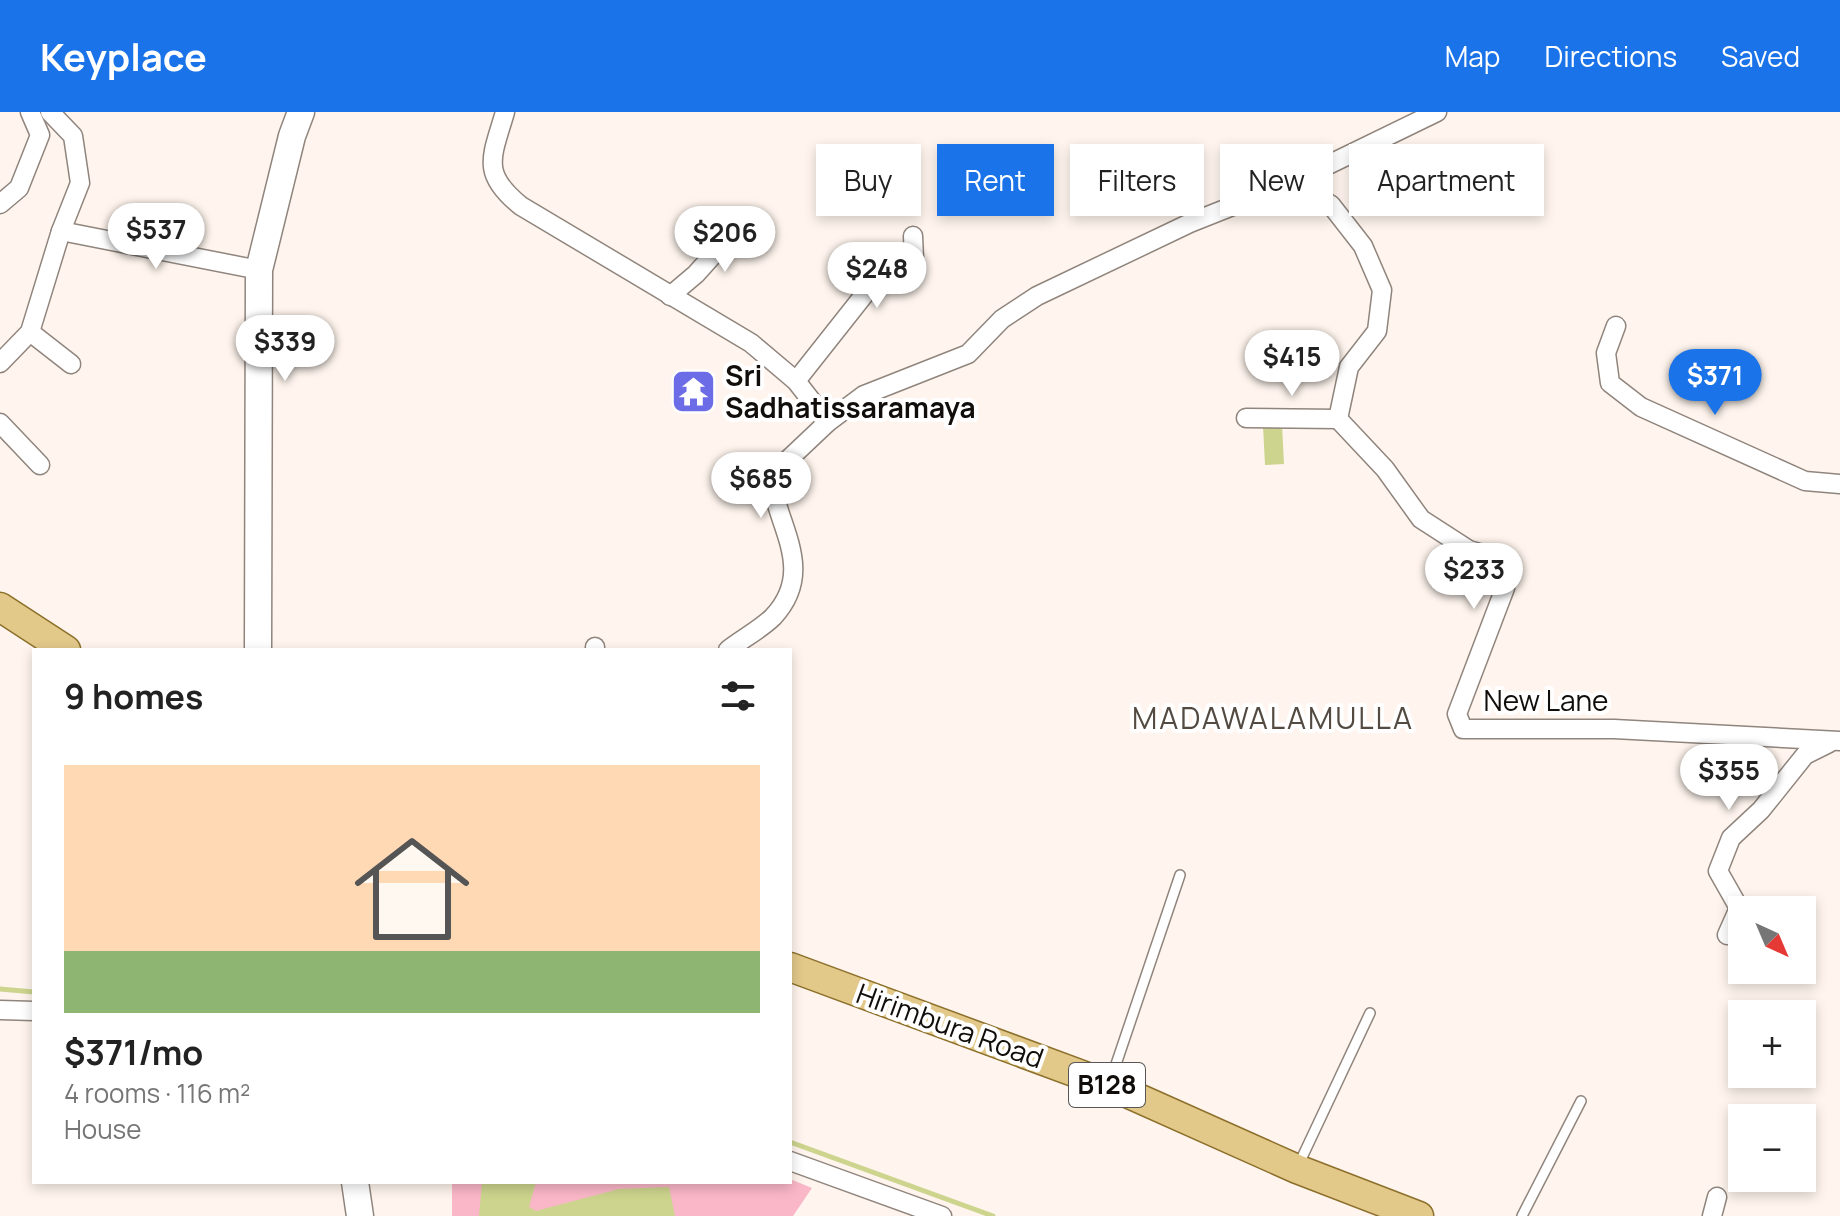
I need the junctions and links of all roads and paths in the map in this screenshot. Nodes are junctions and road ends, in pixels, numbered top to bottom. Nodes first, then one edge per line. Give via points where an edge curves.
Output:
1 (30, 112) edge
2 (50, 112) edge
3 (301, 112) edge
4 (505, 112) edge
5 (1437, 112) edge
6 (1333, 163) edge
7 (0, 204) edge
8 (1333, 208) edge
9 (1220, 211) edge
10 (747, 217) dead end
11 (61, 231) junction
12 (913, 236) dead end
13 (259, 270) junction
14 (670, 296) junction
15 (1616, 326) dead end
16 (30, 332) junction
17 (0, 363) edge
18 (71, 364) dead end
19 (796, 381) junction
20 (1246, 418) dead end
21 (1338, 419) junction
22 (828, 422) junction
23 (0, 423) edge
24 (40, 465) dead end
25 (1840, 484) edge
26 (0, 607) edge
27 (63, 648) edge
28 (258, 648) edge
29 (731, 648) edge
30 (1836, 741) edge
31 (1180, 875) dead end
32 (1727, 935) dead end
33 (792, 968) edge
34 (0, 1010) edge
35 (32, 1011) edge
36 (1370, 1013) dead end
37 (1109, 1085) junction
38 (1581, 1101) dead end
39 (792, 1162) edge
40 (1297, 1169) junction
41 (355, 1184) edge
42 (1717, 1197) dead end
43 (360, 1216) edge
44 (942, 1216) edge
45 (1419, 1216) edge
46 (1522, 1216) edge
47 (1712, 1216) edge

1 - 7 street via 40,135 19,188
2 - 11 street via 73,136 80,183
3 - 13 main road
4 - 14 street via 493,156 494,178 506,194
5 - 6 street
8 - 21 street via 1363,246 1382,290 1377,331 1349,367
9 - 22 street via 1037,296 1002,319 968,354 864,395
10 - 14 street
11 - 13 street
11 - 16 street
12 - 19 street via 914,259 893,275 879,276
13 - 28 main road
14 - 19 street via 751,343
15 - 25 street via 1606,353 1610,383 1641,407 1805,481
16 - 17 street
16 - 18 street
19 - 22 street
20 - 21 street
21 - 30 street, New Lane via 1385,469 1421,519 1469,550 1510,562 1457,714 1463,729 1614,729
22 - 29 street via 771,482 795,565 788,595 771,620
23 - 24 street
26 - 27 main road
30 - 32 street via 1805,755 1731,838 1718,871 1739,908
31 - 37 lane
33 - 37 main road, Hirimbura Road / B128
34 - 35 street
36 - 40 lane
37 - 40 main road, Hirimbura Road / B128
38 - 46 lane
39 - 44 street
40 - 45 main road, Hirimbura Road / B128
41 - 43 main road
42 - 47 street

